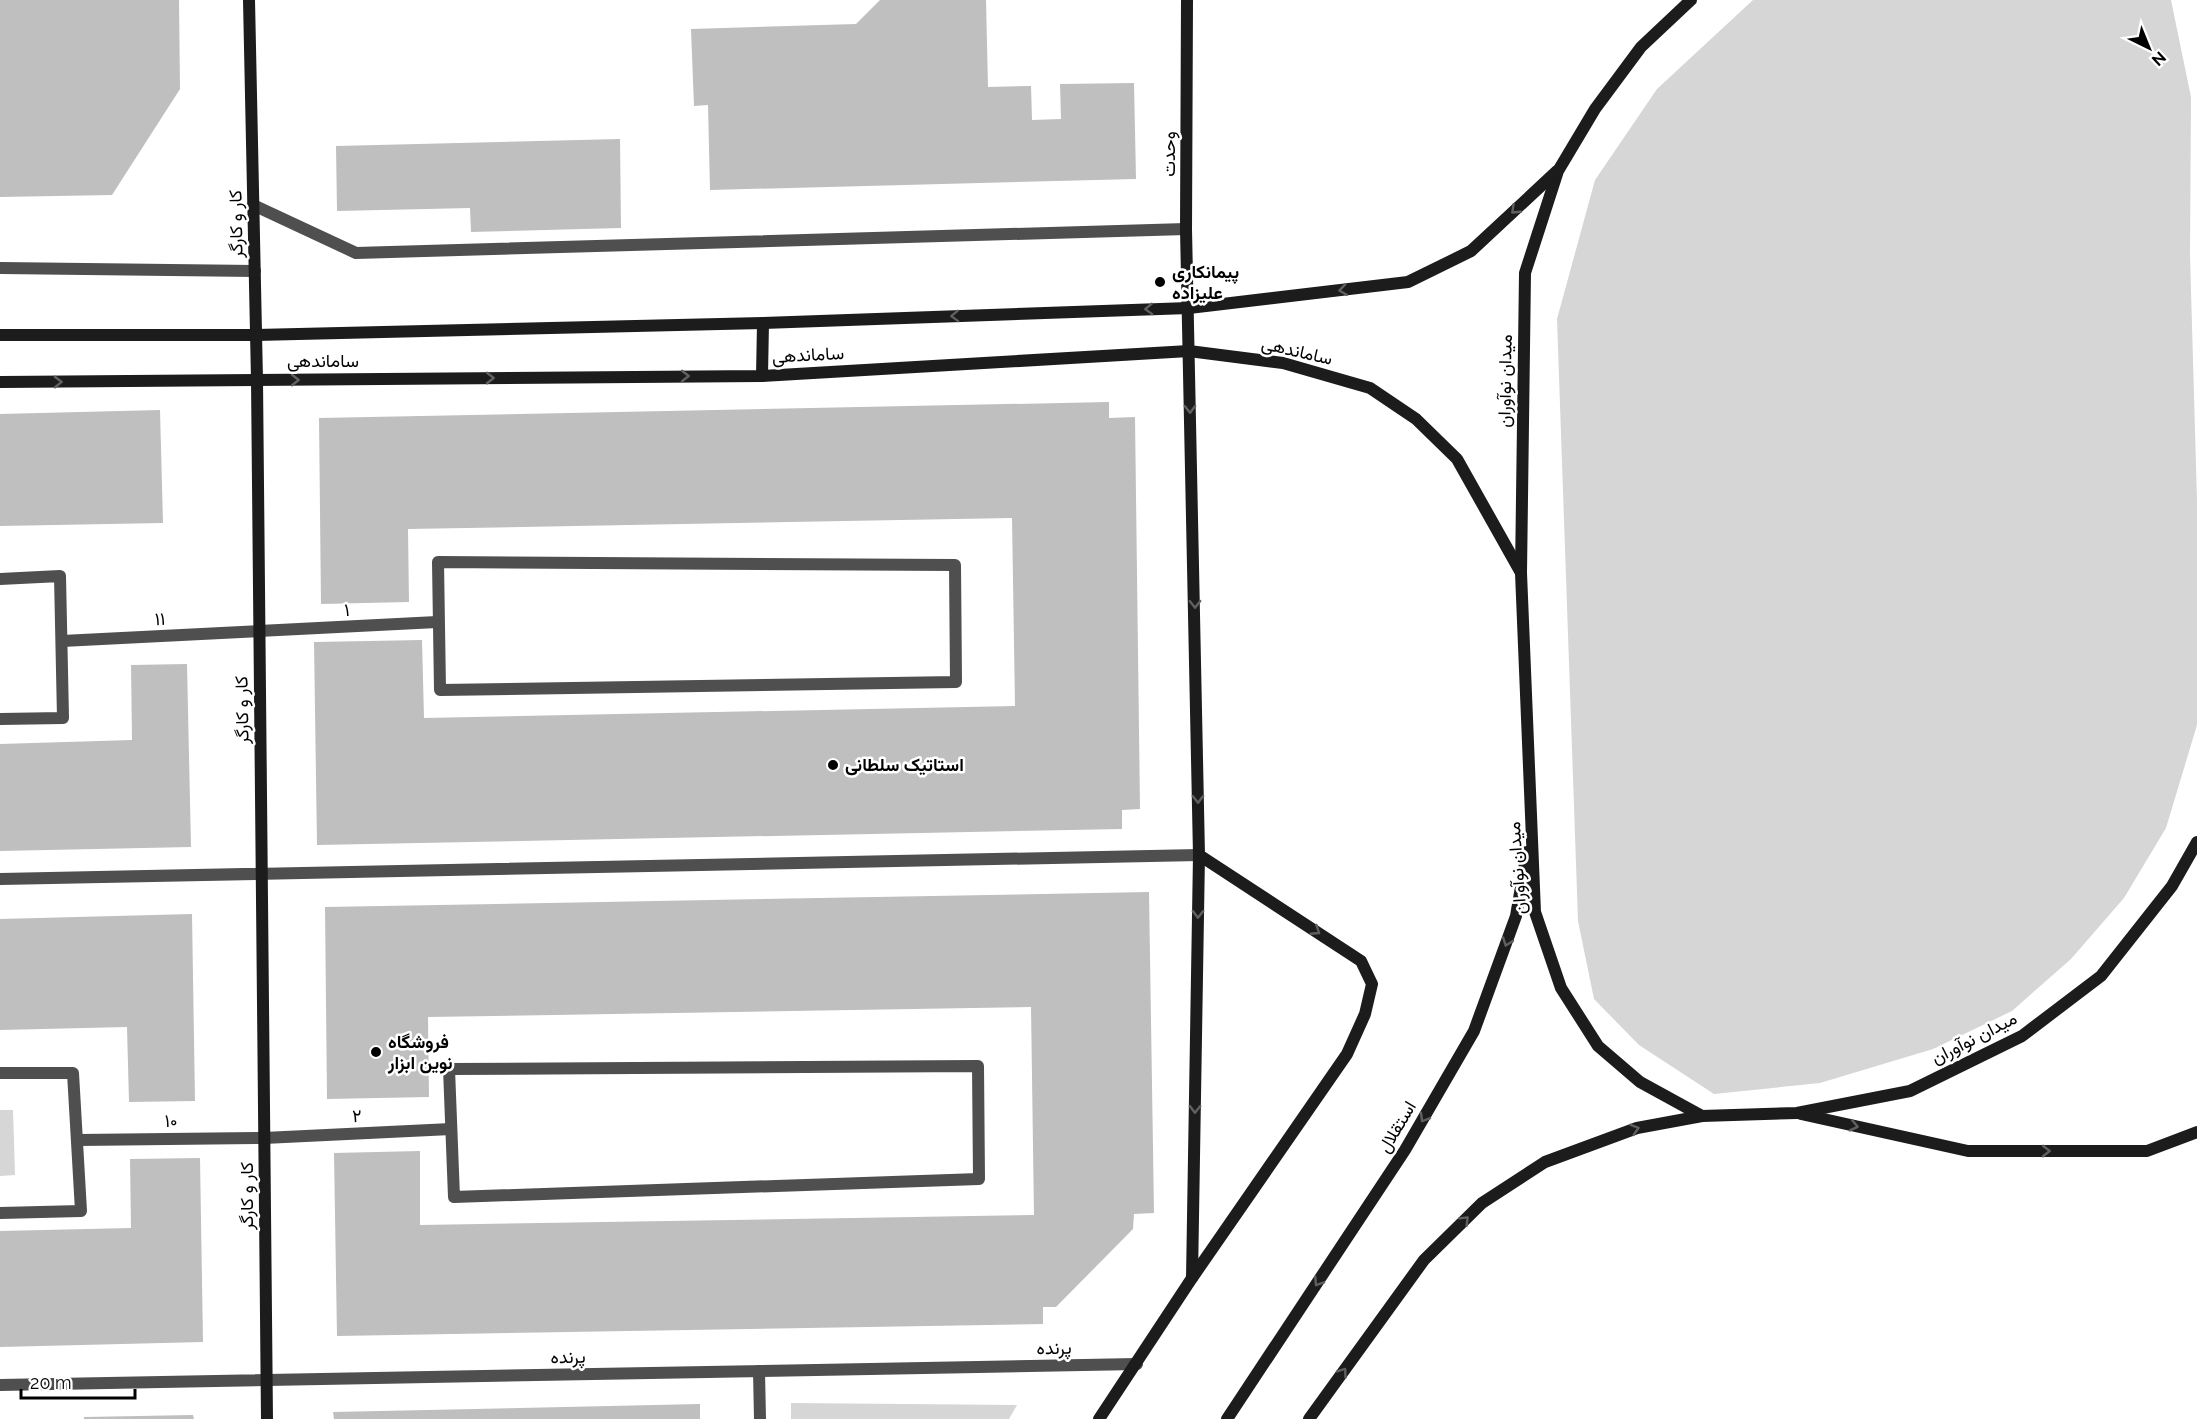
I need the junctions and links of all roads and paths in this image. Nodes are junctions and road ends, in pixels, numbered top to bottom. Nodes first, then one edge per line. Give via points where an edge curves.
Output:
1 (249, 0) edge
2 (1187, 0) edge
3 (1690, 0) edge
4 (1558, 171) junction
5 (254, 205) junction
6 (1186, 229) junction
7 (0, 268) edge
8 (255, 272) junction
9 (1189, 308) junction
10 (763, 323) junction
11 (0, 335) edge
12 (256, 335) junction
13 (1189, 351) junction
14 (762, 376) junction
15 (257, 380) junction
16 (0, 382) edge
17 (1521, 573) junction
18 (0, 579) edge
19 (437, 622) junction
20 (259, 633) junction
21 (62, 641) junction
22 (0, 720) edge
23 (1532, 824) junction
24 (2197, 842) edge
25 (1199, 855) junction
26 (261, 874) junction
27 (0, 879) edge
28 (0, 1073) edge
29 (1797, 1113) junction
30 (1702, 1116) junction
31 (452, 1129) junction
32 (2197, 1132) edge
33 (264, 1138) junction
34 (78, 1140) junction
35 (0, 1213) edge
36 (1192, 1278) junction
37 (1137, 1364) junction
38 (759, 1371) junction
39 (266, 1380) junction
40 (0, 1385) edge
41 (267, 1419) edge
42 (760, 1419) edge
43 (1099, 1419) edge
44 (1227, 1419) edge
45 (1309, 1419) edge

1 - 5 street, کار و کارگر
2 - 6 street, وحدت
3 - 4 street, میدان نوآوران via 1641,47 1595,108
4 -> 9 street, ساماندهی via 1471,251 1408,282
4 - 17 street, میدان نوآوران via 1525,273
5 - 6 lane via 356,253
5 - 8 street, کار و کارگر
6 - 9 street, وحدت
7 - 8 lane
8 - 12 street, کار و کارگر
9 -> 10 street, ساماندهی
9 - 13 street, وحدت
10 - 12 street, ساماندهی
10 - 14 street
11 - 12 street, ساماندهی
12 - 15 street, کار و کارگر
13 - 14 street, ساماندهی
13 - 17 street, ساماندهی via 1282,363 1370,388 1416,419 1457,459
13 -> 25 street, وحدت
15 -> 14 street, ساماندهی
16 -> 15 street, ساماندهی
15 - 20 street, کار و کارگر
17 - 23 street, میدان نوآوران
18 - 21 lane via 60,576
19 - 19 lane via 438,561 955,565 956,682 440,690
19 - 20 lane, ۱
20 - 21 lane, ۱۱
20 - 26 street, کار و کارگر
21 - 22 lane via 63,718
23 - 30 street, میدان نوآوران via 1534,912 1561,988 1598,1046 1640,1082
23 -> 44 street, استقلال via 1516,916 1474,1031 1405,1150
24 - 29 street, میدان نوآوران via 2172,886 2101,976 2022,1036 1910,1091
25 - 26 lane
25 -> 36 street, وحدت
25 -> 36 street via 1361,961 1372,984 1365,1014 1347,1054
26 - 27 lane
26 - 33 street, کار و کارگر
28 - 34 lane via 73,1073
29 - 30 street, میدان نوآوران
29 -> 32 street via 1968,1151 2147,1151
45 -> 30 street via 1424,1260 1482,1203 1545,1162 1637,1128
31 - 31 lane via 449,1069 978,1066 979,1179 454,1197
31 - 33 lane, ۲
33 - 34 lane, ۱۰
33 - 39 street, کار و کارگر
34 - 35 lane via 81,1211
36 - 37 street
37 - 38 lane, پرنده
37 - 43 street
38 - 39 lane, پرنده
38 - 42 lane
39 - 40 lane, پرنده
39 - 41 street, کار و کارگر

